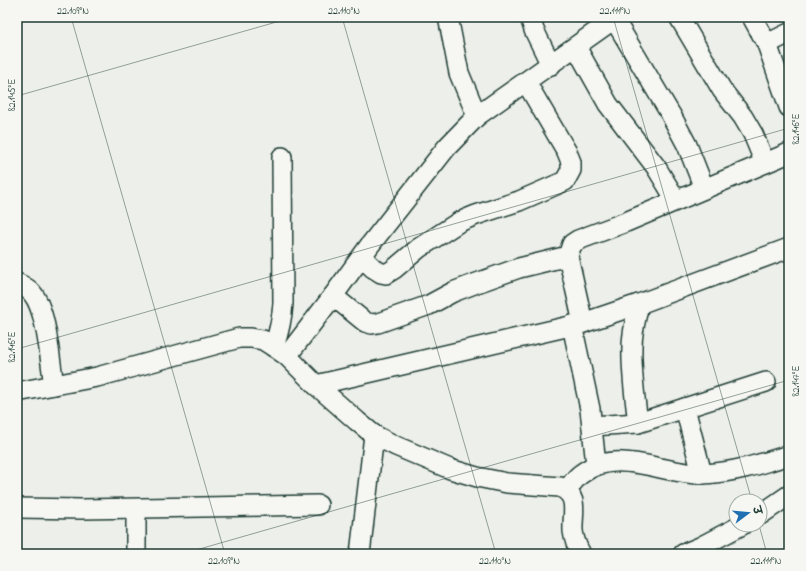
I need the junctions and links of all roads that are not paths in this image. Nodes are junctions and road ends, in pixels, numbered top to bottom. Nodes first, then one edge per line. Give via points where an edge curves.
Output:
1 (448, 17) edge
2 (530, 17) edge
3 (679, 17) edge
4 (752, 17) edge
5 (616, 18) edge
6 (789, 33) edge
7 (767, 44) junction
8 (576, 47) junction
9 (551, 65) junction
10 (526, 82) junction
11 (789, 107) edge
12 (477, 116) junction
13 (789, 153) edge
14 (282, 157) dead end
15 (765, 163) junction
16 (704, 188) junction
17 (676, 200) junction
18 (789, 248) edge
19 (362, 256) junction
20 (568, 256) junction
21 (17, 283) edge
22 (333, 296) junction
23 (639, 304) junction
24 (578, 324) junction
25 (280, 351) junction
26 (766, 382) dead end
27 (54, 385) junction
28 (316, 385) junction
29 (17, 392) edge
30 (685, 408) junction
31 (638, 423) junction
32 (592, 426) junction
33 (374, 435) junction
34 (789, 455) edge
35 (596, 465) junction
36 (702, 474) junction
37 (567, 490) junction
38 (789, 496) edge
39 (318, 505) dead end
40 (17, 508) edge
41 (136, 509) junction
42 (768, 509) edge
43 (728, 532) edge
44 (136, 554) edge
45 (360, 554) edge
46 (581, 554) edge
47 (683, 554) edge

1 - 12 street via 460,73
2 - 9 street
3 - 15 street via 722,90 743,117
4 - 7 street
5 - 8 street
5 - 16 street via 687,145
6 - 7 street
7 - 11 street
8 - 9 street
8 - 17 street via 608,104 656,167
9 - 10 street
10 - 12 street
10 - 19 street via 571,162 571,170 565,181 519,201 459,222 419,248 386,274 373,268
12 - 19 street via 447,147
13 - 15 street
14 - 25 street via 283,303
15 - 16 street
16 - 17 street
17 - 20 street via 578,240 572,244
18 - 23 street
19 - 22 street
20 - 22 street via 519,268 378,323 365,322
20 - 24 street
21 - 27 street via 25,286 38,303 44,322
22 - 25 street
23 - 24 street
23 - 31 street via 632,346
24 - 28 street
24 - 32 street
25 - 27 street via 263,340 238,338 97,377
25 - 28 street
26 - 30 street
27 - 29 street
28 - 33 street
30 - 31 street
30 - 36 street
31 - 32 street
32 - 35 street
33 - 37 street via 420,457 477,477
33 - 45 street
34 - 36 street via 741,469
35 - 36 street via 627,462
35 - 37 street via 580,475
37 - 46 street via 572,495 574,504 573,532
38 - 42 street
39 - 41 street
40 - 41 street
41 - 44 street
43 - 47 street

